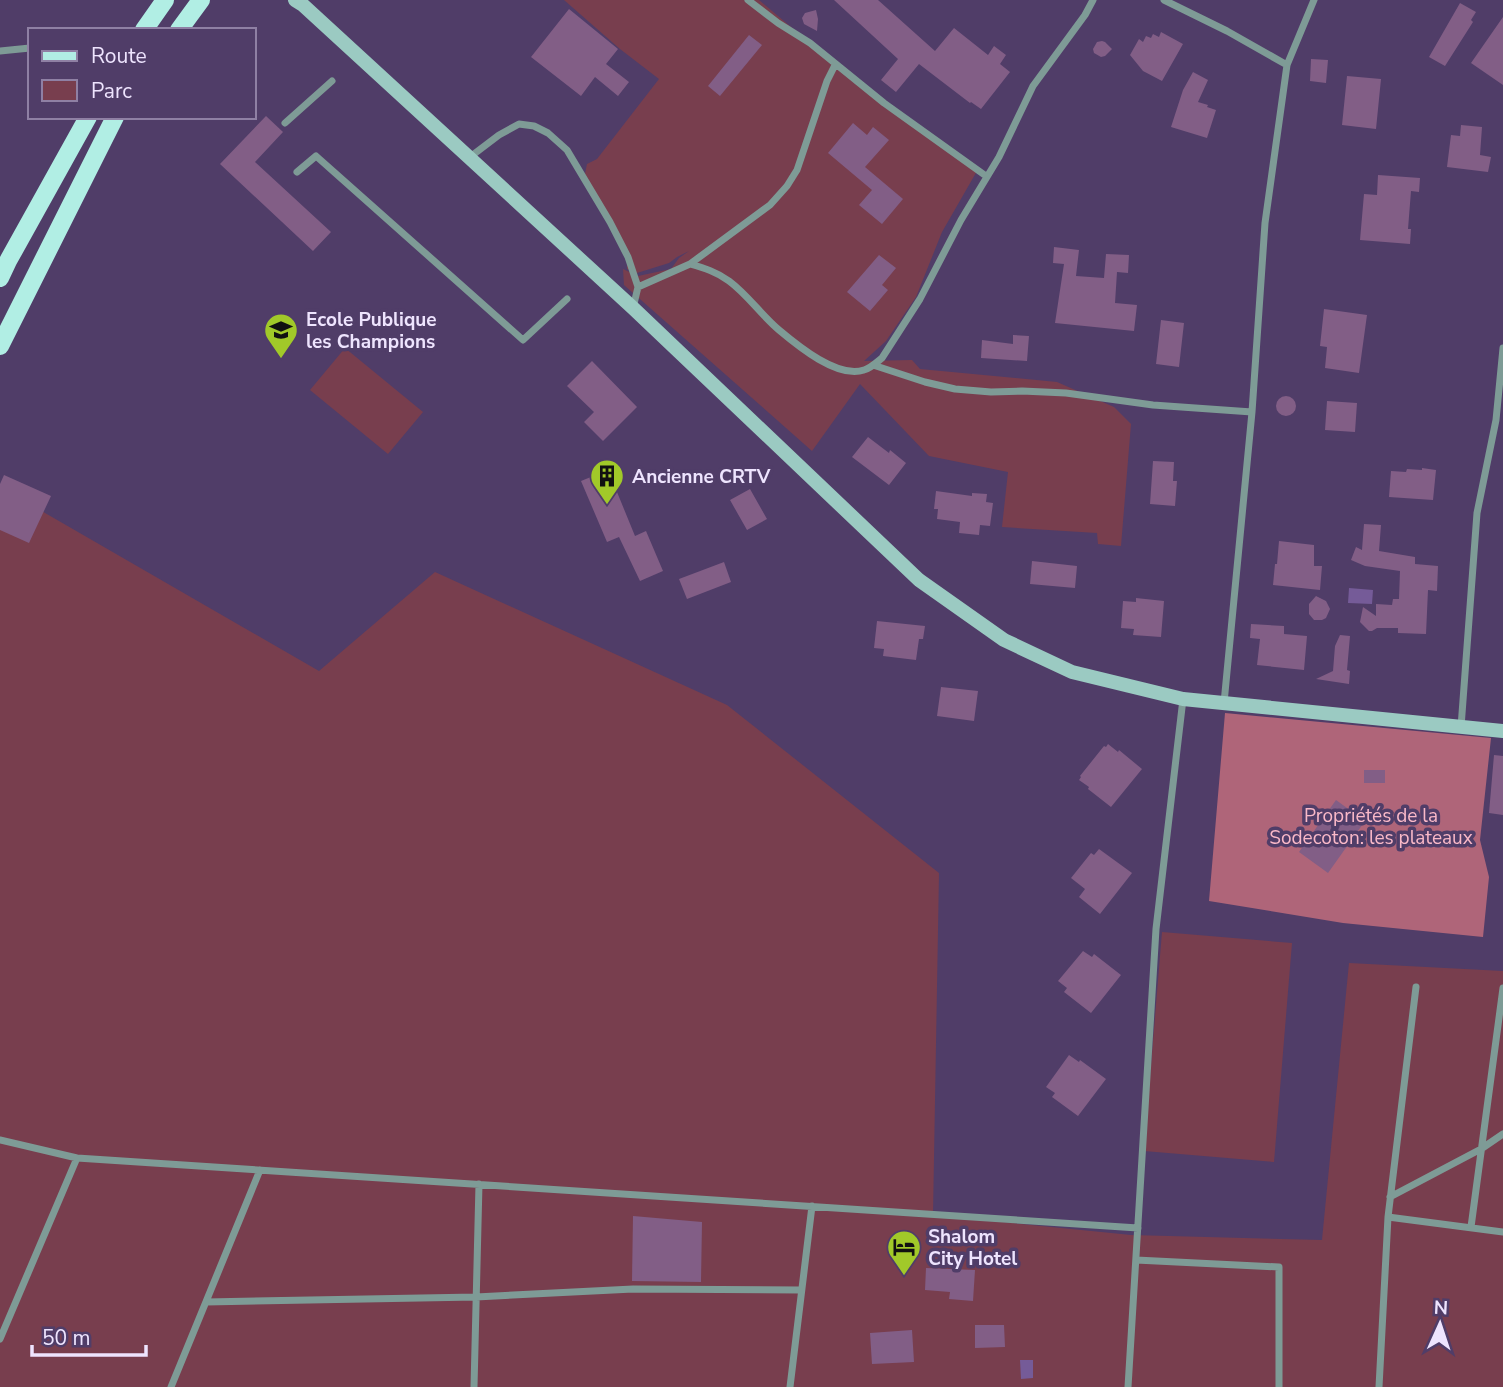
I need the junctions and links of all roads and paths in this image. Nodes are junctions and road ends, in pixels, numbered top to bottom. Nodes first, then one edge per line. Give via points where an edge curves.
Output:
1 (165, 0) edge
2 (201, 0) edge
3 (748, 0) edge
4 (1093, 0) edge
5 (1164, 0) edge
6 (1314, 0) edge
7 (300, 2) edge
8 (142, 28) edge
9 (180, 28) edge
10 (28, 48) edge
11 (0, 51) edge
12 (835, 65) junction
13 (1287, 65) junction
14 (332, 81) dead end
15 (87, 119) edge
16 (115, 119) edge
17 (285, 123) dead end
18 (469, 158) junction
19 (297, 172) dead end
20 (986, 176) junction
21 (690, 264) junction
22 (0, 278) edge
23 (638, 287) junction
24 (567, 299) dead end
25 (633, 308) junction
26 (0, 346) edge
27 (1503, 348) edge
28 (873, 365) junction
29 (1252, 412) junction
30 (1183, 699) junction
31 (1224, 703) junction
32 (1461, 727) junction
33 (1503, 731) edge
34 (1416, 987) dead end
35 (1503, 988) edge
36 (1503, 1134) edge
37 (0, 1140) edge
38 (1481, 1149) junction
39 (77, 1158) junction
40 (260, 1170) junction
41 (479, 1184) junction
42 (1390, 1197) junction
43 (813, 1206) junction
44 (1388, 1217) junction
45 (1471, 1227) junction
46 (1138, 1228) junction
47 (1503, 1231) edge
48 (1136, 1260) junction
49 (801, 1290) junction
50 (476, 1297) junction
51 (206, 1302) junction
52 (0, 1339) edge
53 (171, 1387) edge
54 (474, 1387) edge
55 (790, 1387) edge
56 (1128, 1387) edge
57 (1279, 1387) edge
58 (1379, 1387) edge

1 - 8 main road
2 - 9 main road
3 - 12 street
4 - 20 street via 1032,86
5 - 13 street
6 - 13 street
7 - 18 street
10 - 11 street
12 - 20 street
12 - 21 street via 787,186 770,205
13 - 29 street via 1265,223
14 - 17 street
15 - 22 main road
16 - 26 main road
18 - 23 street via 519,124 548,133 567,150 610,222
18 - 25 street
19 - 24 street via 316,156 523,340
20 - 28 street via 916,306
21 - 23 street
21 - 28 street via 728,280 779,330 823,362 847,371 863,371
23 - 25 street
25 - 30 street via 919,580 1004,640 1072,672
27 - 32 street via 1496,420 1477,513
28 - 29 street via 955,389 1066,393
29 - 31 street
30 - 31 street
30 - 46 street via 1156,929
31 - 32 street
32 - 33 street
34 - 42 street
35 - 38 street
36 - 38 street
37 - 39 street
38 - 42 street
38 - 45 street
39 - 40 street
39 - 52 street
40 - 41 street
40 - 51 street
41 - 43 street
41 - 50 street
42 - 44 street
43 - 46 street
43 - 49 street
44 - 45 street
44 - 58 street
45 - 47 street
46 - 48 street
48 - 56 street
48 - 57 street via 1279,1267
49 - 50 street via 633,1289
49 - 55 street
50 - 51 street
50 - 54 street
51 - 53 street

